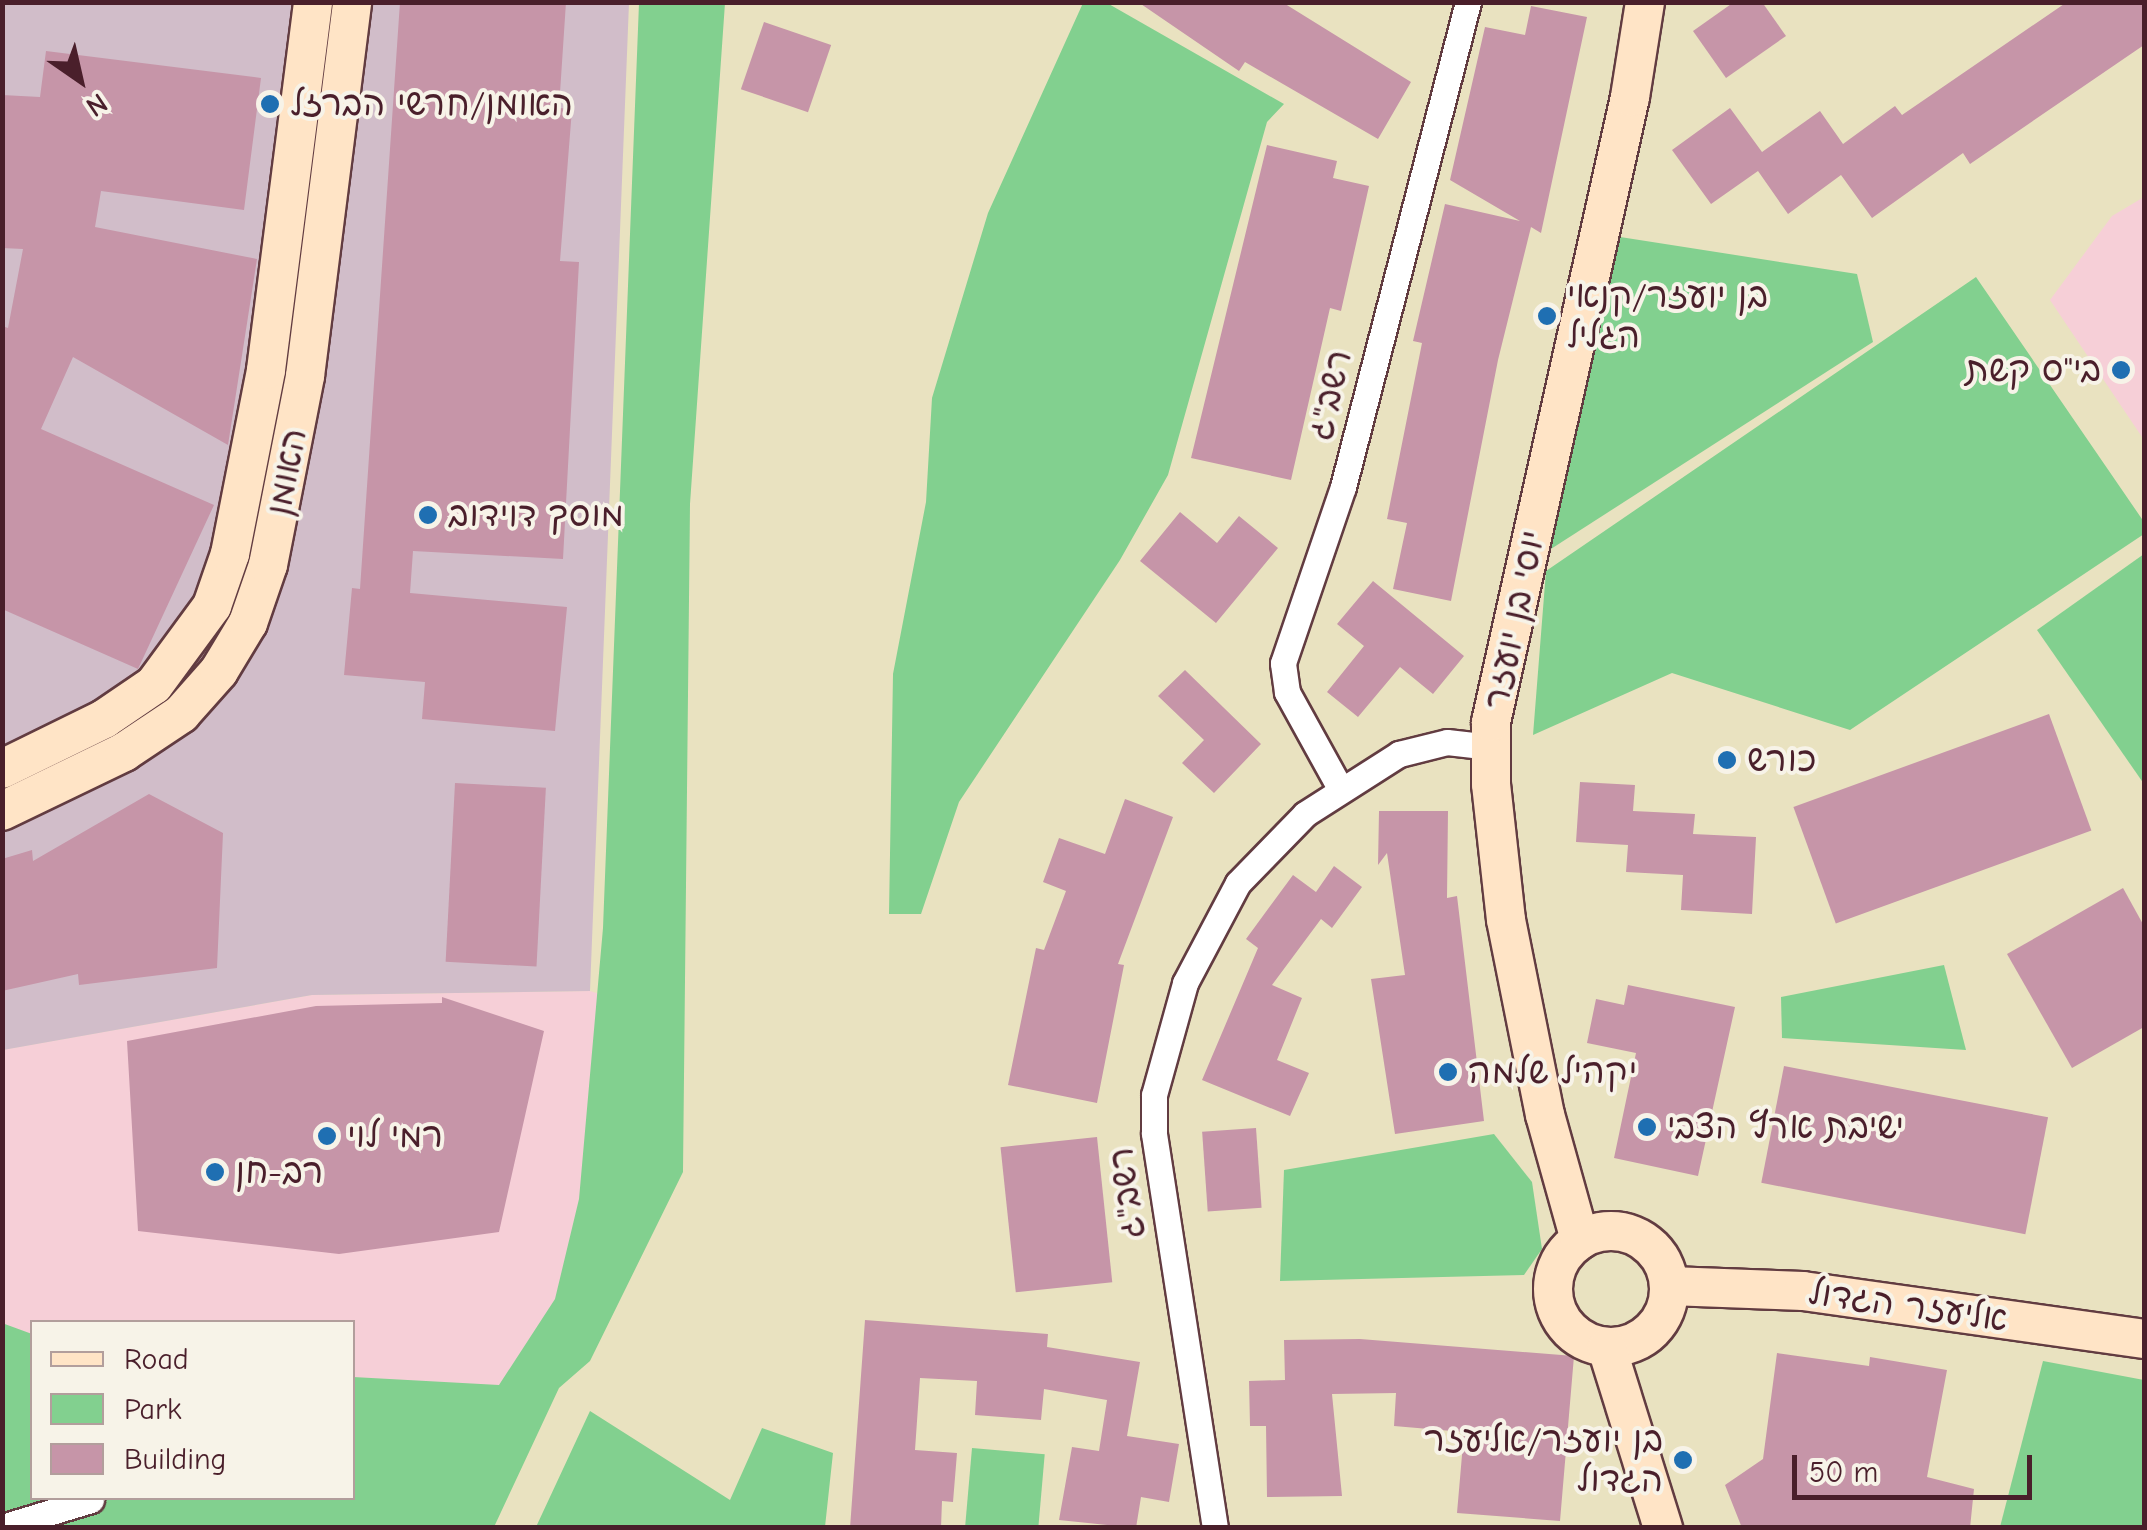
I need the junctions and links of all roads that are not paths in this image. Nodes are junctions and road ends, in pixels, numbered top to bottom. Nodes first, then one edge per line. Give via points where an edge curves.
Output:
1 (313, 2) edge
2 (352, 2) edge
3 (1468, 2) edge
4 (1644, 2) edge
5 (1491, 747) junction
6 (2, 770) edge
7 (1341, 790) junction
8 (2, 811) edge
9 (1580, 1240) junction
10 (1670, 1286) junction
11 (2144, 1338) edge
12 (1607, 1348) junction
13 (91, 1500) edge
14 (2, 1527) edge
15 (1215, 1528) edge
16 (1662, 1528) edge

1 - 6 street, האומן via 266,370 236,525 212,606 154,684
2 - 8 street, האומן via 305,376 268,565 248,623 219,671 180,714 124,752
3 - 7 street, רשב"ג via 1343,488 1283,662 1287,692
4 - 5 street, יוסי בן יועזר via 1630,97
5 - 7 street, רשב"ג via 1447,742 1399,754
5 - 9 street, יוסי בן יועזר via 1496,840 1517,983
7 - 15 street, רשב"ג via 1306,814 1238,883 1184,983 1154,1095 1160,1202
9 - 10 street via 1618,1231 1638,1237 1665,1266
9 - 12 street via 1558,1263 1552,1294 1570,1331
10 - 11 street, אליעזר הגדול via 1803,1291
10 - 12 street via 1659,1323 1626,1346
12 - 16 street
13 - 14 street

